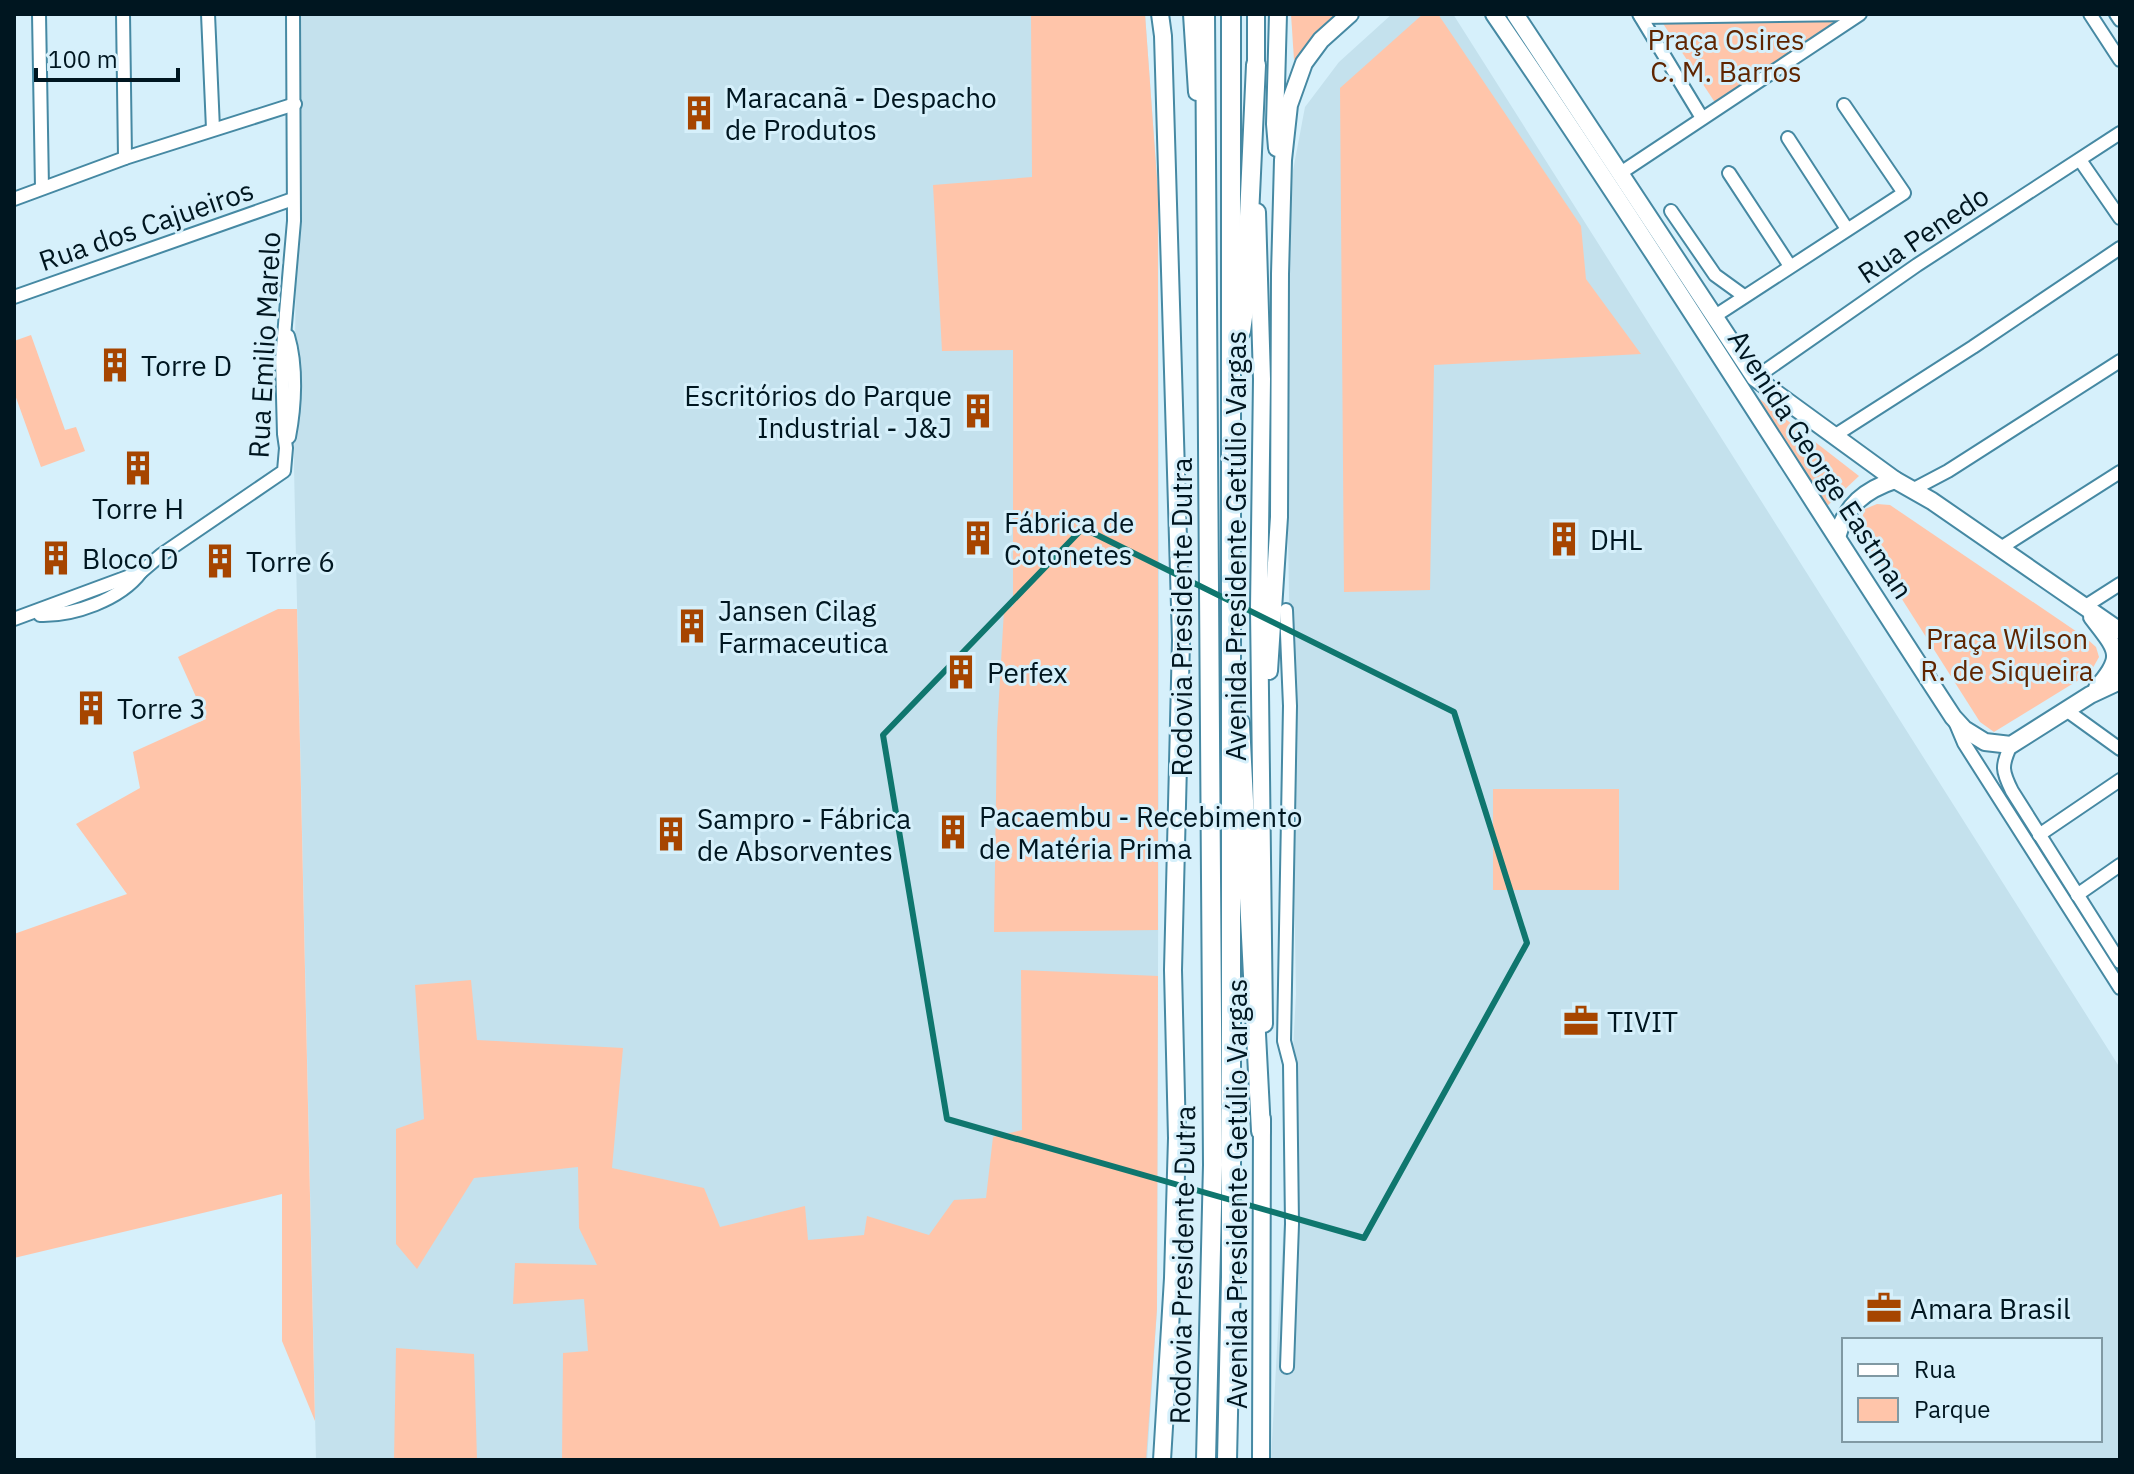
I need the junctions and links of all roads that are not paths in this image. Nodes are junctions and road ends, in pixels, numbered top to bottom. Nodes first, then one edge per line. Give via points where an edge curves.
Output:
1 (39, 14) edge
2 (123, 14) edge
3 (208, 14) edge
4 (293, 14) edge
5 (1160, 14) edge
6 (1192, 14) edge
7 (1205, 14) edge
8 (1231, 14) edge
9 (1256, 14) edge
10 (1278, 14) edge
11 (1350, 14) edge
12 (1494, 14) edge
13 (1515, 14) edge
14 (1860, 14) edge
15 (2090, 14) edge
16 (2116, 14) edge
17 (1640, 16) edge
18 (2120, 20) edge
19 (2120, 60) edge
20 (1256, 65) junction
21 (295, 104) junction
22 (1844, 105) dead end
23 (1702, 118) junction
24 (213, 129) junction
25 (2120, 133) edge
26 (1788, 138) dead end
27 (125, 158) junction
28 (2080, 160) junction
29 (1729, 173) dead end
30 (1619, 174) junction
31 (42, 188) junction
32 (14, 199) edge
33 (293, 199) junction
34 (1671, 211) dead end
35 (2120, 218) edge
36 (1283, 225) junction
37 (1847, 229) junction
38 (2120, 248) edge
39 (1790, 266) junction
40 (1744, 296) junction
41 (14, 297) edge
42 (1715, 316) junction
43 (1207, 317) junction
44 (2120, 361) edge
45 (1755, 378) junction
46 (1232, 397) junction
47 (1834, 436) junction
48 (1948, 471) junction
49 (2120, 472) edge
50 (1895, 480) junction
51 (1912, 490) junction
52 (1932, 501) junction
53 (1837, 537) junction
54 (1999, 549) junction
55 (2120, 584) edge
56 (2084, 607) junction
57 (1286, 610) dead end
58 (14, 619) edge
59 (1231, 623) junction
60 (2120, 631) edge
61 (2120, 681) edge
62 (2090, 695) junction
63 (1260, 708) junction
64 (2066, 710) junction
65 (1953, 717) junction
66 (2011, 745) junction
67 (2120, 749) edge
68 (2120, 780) edge
69 (2039, 835) junction
70 (2120, 865) edge
71 (2077, 895) junction
72 (2120, 962) edge
73 (2120, 988) edge
74 (1261, 1131) junction
75 (1287, 1367) dead end
76 (1162, 1460) edge
77 (1206, 1460) edge
78 (1227, 1460) edge
79 (1261, 1460) edge

1 - 31 street
2 - 27 street
3 - 24 street
4 - 21 street, Rua Emilio Marelo
5 - 76 main road via 1181,640 1173,970 1177,1138
6 - 43 main road
7 - 43 highway, Rodovia Presidente Dutra
8 - 46 highway, Rodovia Presidente Dutra
9 - 20 main road
10 - 36 main road via 1275,124
11 - 36 main road via 1321,40 1295,84 1283,160
12 - 53 main road, Avenida George Eastman
13 - 30 main road, Avenida George Eastman
14 - 17 street
14 - 23 street
15 - 19 street
16 - 18 street
17 - 23 street
20 - 46 highway via 1245,303
20 - 63 main road, Avenida Presidente Getúlio Vargas via 1262,379
21 - 24 street
21 - 33 street, Rua Emilio Marelo
22 - 37 street via 1904,193
23 - 30 street
24 - 27 street
25 - 28 street, Rua Penedo
26 - 37 street
27 - 31 street
28 - 35 street
28 - 45 street, Rua Penedo
29 - 39 street
30 - 42 main road, Avenida George Eastman
31 - 32 street
33 - 41 street, Rua dos Cajueiros
33 - 58 street, Rua Emilio Marelo via 284,471 112,590
34 - 40 street via 1715,275
36 - 63 main road via 1279,517 1269,680
37 - 39 street
38 - 47 street
39 - 40 street
40 - 42 street
42 - 45 main road, Avenida George Eastman
43 - 77 highway, Rodovia Presidente Dutra via 1213,1165
44 - 48 street
45 - 47 main road, Avenida George Eastman
46 - 59 highway, Rodovia Presidente Dutra
47 - 50 main road, Avenida George Eastman
48 - 51 street
48 - 52 street
49 - 54 street
50 - 51 main road, Avenida George Eastman
50 - 53 main road via 1856,501
51 - 52 main road, Avenida George Eastman
52 - 54 main road, Avenida George Eastman
53 - 65 main road, Avenida George Eastman
54 - 56 main road, Avenida George Eastman
55 - 56 street
56 - 60 main road, Avenida George Eastman
56 - 62 main road via 2117,660
57 - 75 street via 1290,706 1284,1041 1290,1064 1292,1224
59 - 74 highway
59 - 78 highway, Rodovia Presidente Dutra
61 - 62 main road
62 - 64 main road
63 - 74 main road, Avenida Presidente Getúlio Vargas
64 - 66 main road
64 - 67 street
65 - 66 main road via 1985,742
65 - 73 street, Avenida George Eastman via 1964,743
66 - 69 street via 2003,772
68 - 69 street
69 - 71 street
70 - 71 street
71 - 72 street
74 - 79 main road, Avenida Presidente Getúlio Vargas

